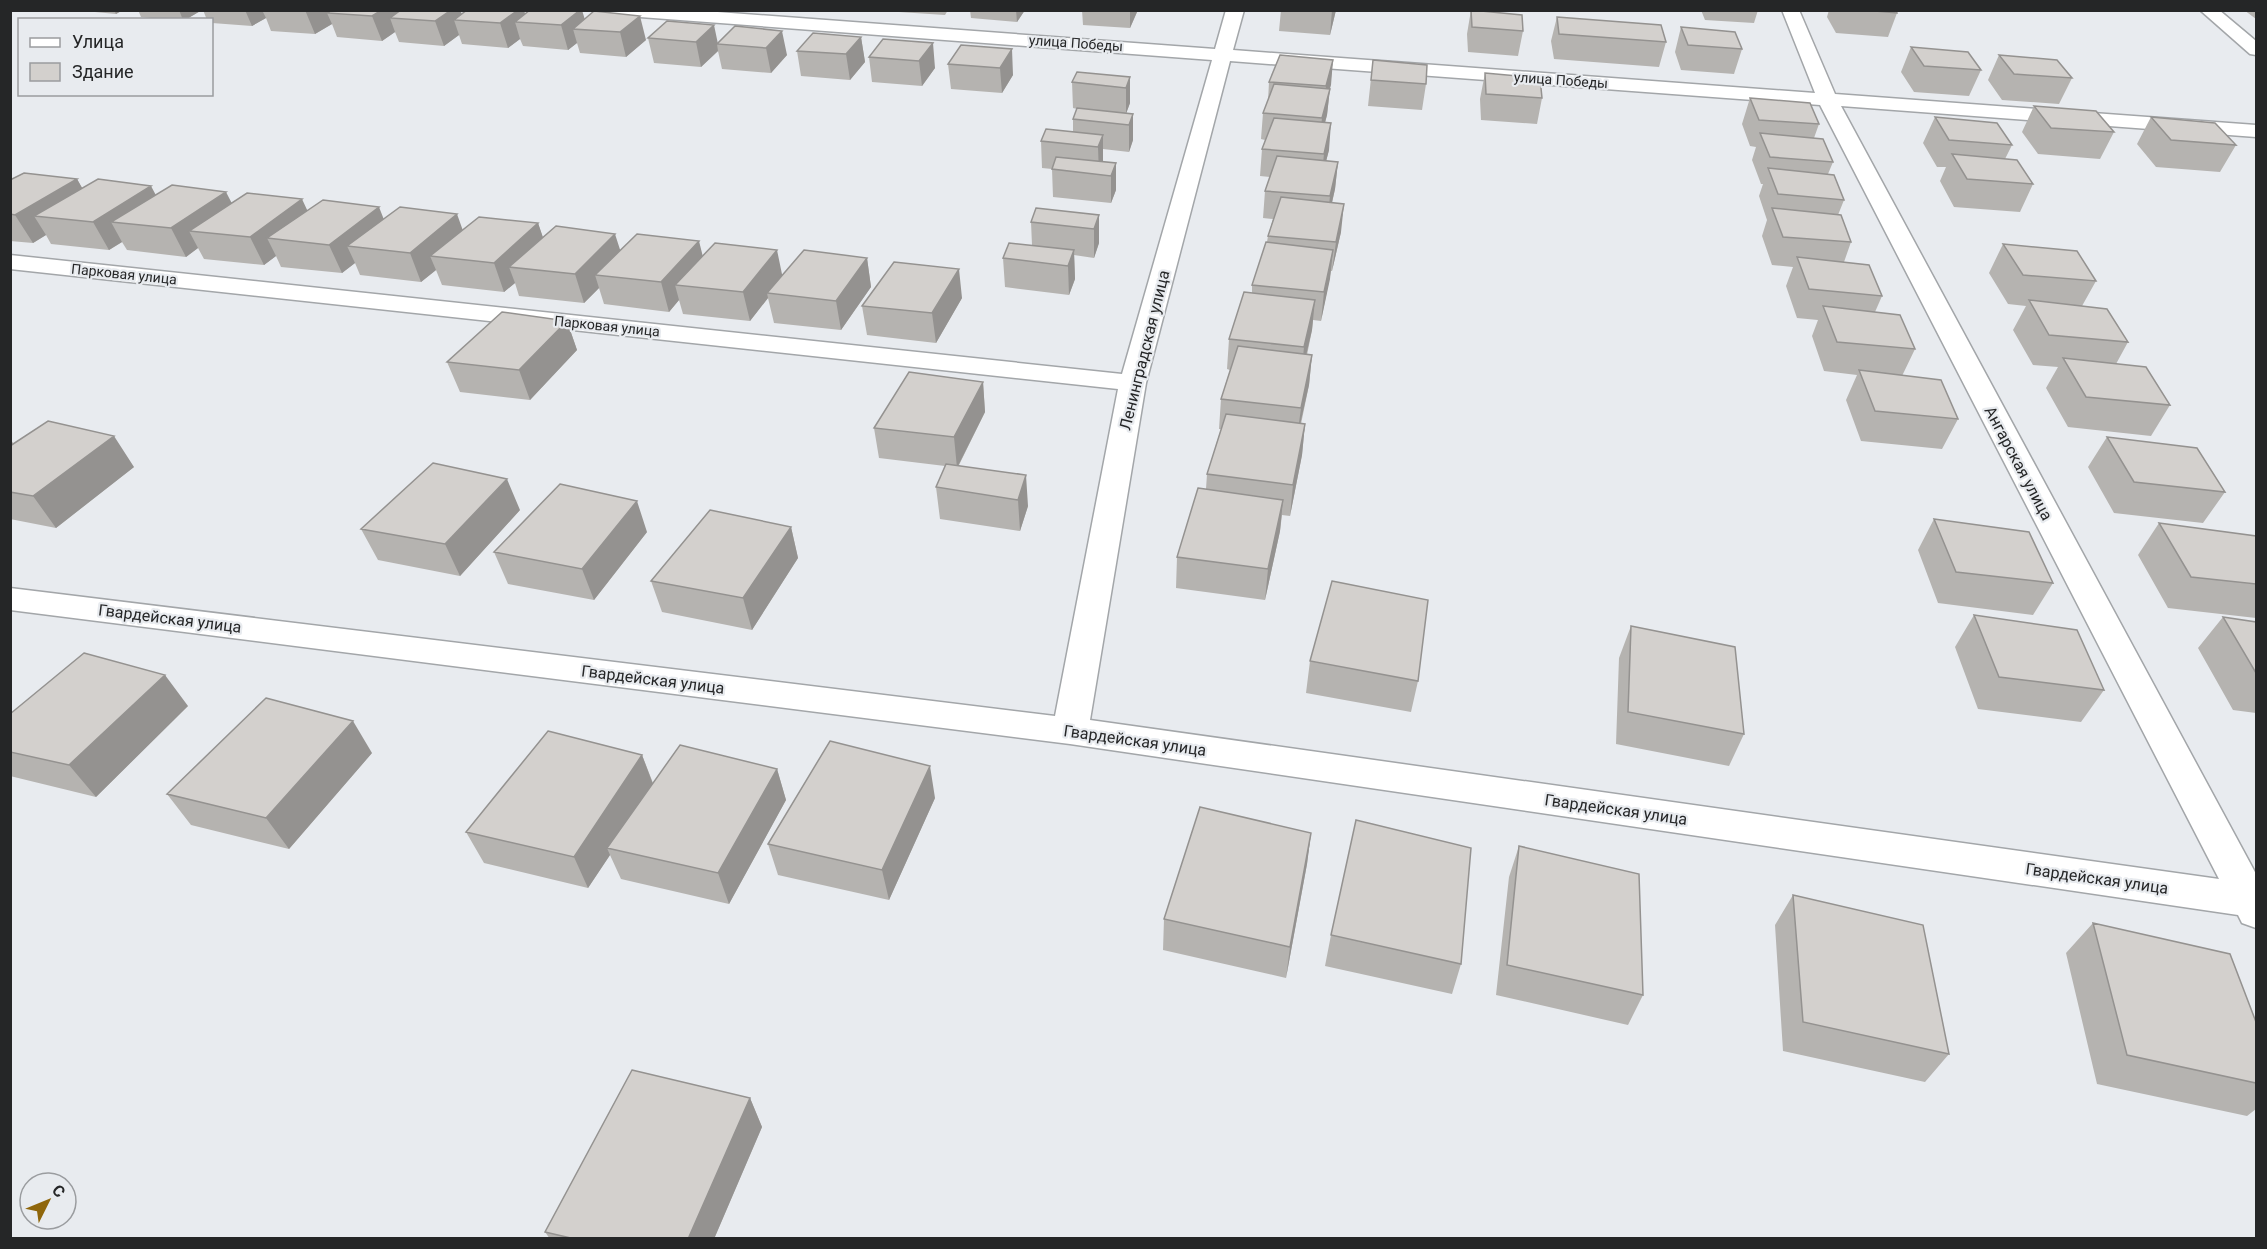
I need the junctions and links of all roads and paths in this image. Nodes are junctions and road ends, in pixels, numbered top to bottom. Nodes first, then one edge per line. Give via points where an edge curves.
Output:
1 (613, 10) edge
2 (1235, 10) edge
3 (1790, 10) edge
4 (2208, 10) edge
5 (2256, 50) edge
6 (1221, 53) junction
7 (1828, 101) junction
8 (2256, 131) edge
9 (10, 262) edge
10 (1133, 383) junction
11 (10, 599) edge
12 (1070, 730) junction
13 (2254, 904) edge

1 - 6 street, улица Победы
2 - 6 street, Ленинградская улица
3 - 7 street, Ангарская улица
4 - 5 street
6 - 7 street, улица Победы
6 - 10 street, Ленинградская улица
7 - 8 street, улица Победы
7 - 13 street, Ангарская улица
9 - 10 street, Парковая улица
10 - 12 street, Ленинградская улица
11 - 12 street, Гвардейская улица
12 - 13 street, Гвардейская улица

